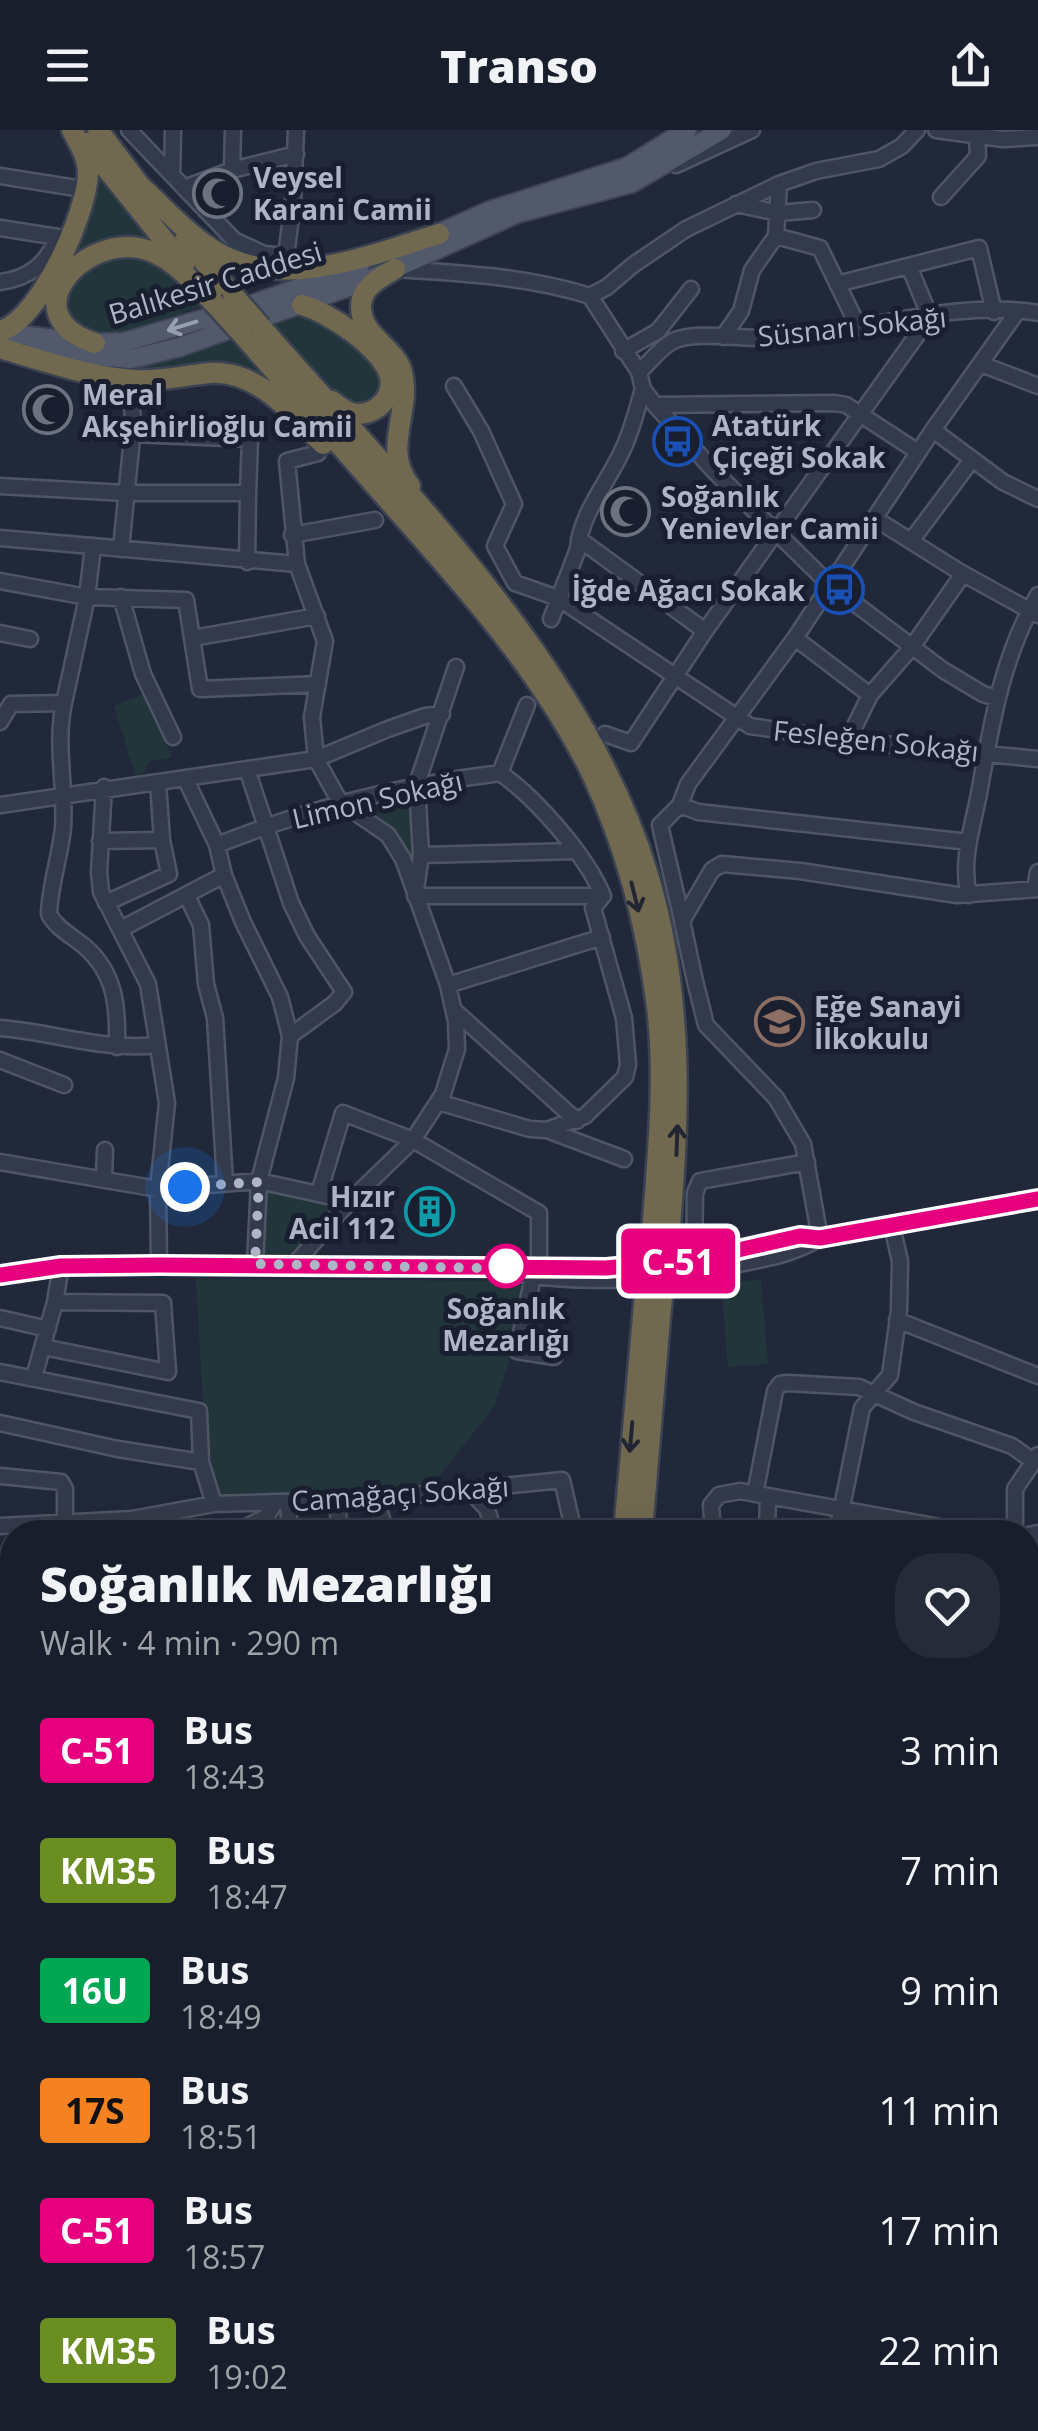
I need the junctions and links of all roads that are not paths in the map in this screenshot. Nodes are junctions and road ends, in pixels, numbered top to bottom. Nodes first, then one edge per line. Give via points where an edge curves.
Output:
1 (75, 130) edge
2 (98, 130) edge
3 (128, 130) edge
4 (173, 130) edge
5 (233, 130) edge
6 (296, 130) edge
7 (686, 130) edge
8 (722, 130) edge
9 (752, 130) edge
10 (916, 130) edge
11 (936, 130) edge
12 (997, 134) edge
13 (977, 136) junction
14 (1038, 137) edge
15 (296, 154) junction
16 (232, 170) junction
17 (172, 175) junction
18 (0, 176) edge
19 (647, 176) junction
20 (137, 183) junction
21 (779, 184) junction
22 (76, 188) dead end
23 (184, 188) junction
24 (941, 197) dead end
25 (736, 204) junction
26 (813, 210) dead end
27 (778, 213) junction
28 (0, 228) edge
29 (439, 234) junction
30 (776, 236) junction
31 (465, 255) junction
32 (909, 266) junction
33 (395, 269) junction
34 (0, 282) edge
35 (838, 284) junction
36 (691, 290) dead end
37 (590, 296) junction
38 (223, 299) junction
39 (302, 305) junction
40 (994, 312) junction
41 (1017, 312) junction
42 (1038, 313) edge
43 (930, 317) junction
44 (858, 326) junction
45 (252, 331) junction
46 (0, 332) edge
47 (723, 337) junction
48 (95, 343) junction
49 (0, 348) edge
50 (624, 351) junction
51 (980, 364) junction
52 (639, 372) junction
53 (454, 386) dead end
54 (1038, 386) edge
55 (644, 389) junction
56 (132, 399) dead end
57 (655, 405) junction
58 (860, 414) junction
59 (933, 430) junction
60 (132, 434) junction
61 (318, 452) dead end
62 (918, 452) junction
63 (971, 461) junction
64 (0, 486) edge
65 (126, 493) junction
66 (248, 493) junction
67 (1038, 499) edge
68 (398, 510) junction
69 (874, 518) junction
70 (374, 520) dead end
71 (774, 530) junction
72 (292, 535) junction
73 (0, 538) edge
74 (579, 540) junction
75 (911, 541) junction
76 (93, 546) junction
77 (122, 550) junction
78 (464, 560) junction
79 (247, 562) junction
80 (296, 564) junction
81 (963, 574) junction
82 (0, 581) edge
83 (829, 584) junction
84 (1038, 595) edge
85 (87, 596) junction
86 (121, 596) junction
87 (558, 598) junction
88 (1033, 613) edge
89 (317, 616) junction
90 (551, 619) dead end
91 (705, 631) junction
92 (0, 634) edge
93 (192, 638) junction
94 (795, 638) junction
95 (30, 639) dead end
96 (912, 647) junction
97 (456, 666) dead end
98 (676, 676) junction
99 (318, 684) junction
100 (870, 695) junction
101 (997, 698) junction
102 (5, 701) edge
103 (64, 703) junction
104 (527, 705) dead end
105 (442, 714) junction
106 (736, 720) junction
107 (0, 722) edge
108 (606, 734) dead end
109 (173, 737) dead end
110 (848, 740) junction
111 (986, 752) junction
112 (316, 759) junction
113 (1038, 759) edge
114 (247, 769) junction
115 (500, 773) junction
116 (186, 780) junction
117 (158, 783) junction
118 (417, 784) junction
119 (104, 787) junction
120 (64, 795) junction
121 (340, 802) junction
122 (0, 804) edge
123 (680, 804) junction
124 (265, 826) junction
125 (162, 840) junction
126 (100, 841) junction
127 (969, 842) junction
128 (217, 846) junction
129 (575, 851) junction
130 (421, 855) junction
131 (1038, 872) edge
132 (224, 876) junction
133 (1036, 889) edge
134 (969, 894) junction
135 (187, 896) junction
136 (415, 896) junction
137 (603, 896) junction
138 (106, 903) junction
139 (682, 921) junction
140 (121, 930) junction
141 (602, 938) junction
142 (448, 986) junction
143 (454, 1010) junction
144 (0, 1028) edge
145 (290, 1036) junction
146 (156, 1045) junction
147 (118, 1047) junction
148 (0, 1060) edge
149 (64, 1085) dead end
150 (438, 1102) junction
151 (577, 1120) junction
152 (546, 1130) junction
153 (413, 1140) junction
154 (104, 1150) dead end
155 (624, 1160) dead end
156 (0, 1162) edge
157 (807, 1162) junction
158 (104, 1178) junction
159 (259, 1182) junction
160 (225, 1183) junction
161 (158, 1189) junction
162 (320, 1193) junction
163 (1038, 1199) edge
164 (350, 1201) junction
165 (892, 1226) junction
166 (661, 1236) junction
167 (820, 1238) junction
168 (694, 1260) junction
169 (255, 1264) junction
170 (159, 1265) junction
171 (61, 1266) junction
172 (293, 1266) junction
173 (536, 1271) junction
174 (0, 1275) edge
175 (55, 1302) junction
176 (652, 1306) junction
177 (0, 1318) edge
178 (898, 1320) junction
179 (48, 1329) junction
180 (43, 1346) junction
181 (554, 1356) dead end
182 (0, 1372) edge
183 (1038, 1376) edge
184 (34, 1377) junction
185 (874, 1392) junction
186 (0, 1423) edge
187 (1036, 1458) edge
188 (201, 1462) junction
189 (0, 1476) edge
190 (468, 1489) junction
191 (761, 1495) junction
192 (376, 1498) junction
193 (336, 1501) junction
194 (282, 1502) junction
195 (214, 1504) junction
196 (841, 1510) junction
197 (132, 1519) joint
198 (65, 1520) edge
199 (115, 1520) edge
200 (260, 1520) edge
201 (287, 1520) edge
202 (339, 1520) edge
203 (382, 1520) edge
204 (491, 1520) edge
205 (571, 1520) edge
206 (625, 1520) edge
207 (643, 1520) edge
208 (712, 1520) edge
209 (765, 1520) edge
210 (839, 1520) edge
211 (874, 1520) edge
212 (1015, 1520) edge

1 - 38 highway
1 - 46 highway via 88,172 82,205 30,310
2 - 20 highway
3 - 17 street
4 - 17 street
5 - 16 street
6 - 15 street
7 - 29 main road, Balıkesir Caddesi via 627,167 488,211
8 - 19 main road, Balıkesir Caddesi
9 - 19 street
10 - 21 street via 879,159
11 - 13 street
12 - 13 street
12 - 14 street
13 - 24 street via 978,156
15 - 16 street
15 - 23 street via 286,256 234,240
16 - 23 street
17 - 23 street
18 - 22 street
19 - 31 main road, Balıkesir Caddesi via 518,213
20 - 29 highway via 218,253 272,270 306,269
20 - 38 highway
21 - 25 street
21 - 27 street
25 - 27 street
25 - 37 street via 686,228
26 - 27 street
27 - 30 street
28 - 34 street via 58,237 40,268
29 -> 48 main road, Balıkesir Caddesi via 245,307 137,339
30 - 35 street via 820,248
30 - 47 street via 752,270 741,311
31 - 33 main road, Balıkesir Caddesi
31 - 33 street
31 - 37 street
32 - 35 street
32 - 40 street via 978,248
32 - 43 street
33 - 39 main road, Balıkesir Caddesi
33 - 78 highway via 364,293 364,322 401,367 399,467
35 - 44 street
36 - 50 street via 658,331
37 - 50 street
38 - 45 highway, bridge
38 - 48 highway via 141,248 102,252 66,276 56,303 74,336
39 - 45 highway via 336,319 386,366 391,381 380,407 352,413 333,402
39 - 49 main road, Balıkesir Caddesi via 131,359
40 - 41 street, Süsnarı Sokağı
40 - 43 street, Süsnarı Sokağı
41 - 42 street, Süsnarı Sokağı
41 - 51 street
43 - 44 street, Süsnarı Sokağı
43 - 58 street
44 - 47 street, Süsnarı Sokağı
45 - 68 highway
45 - 78 highway
46 - 48 main road, Balıkesir Caddesi
47 - 52 street, Süsnarı Sokağı via 674,341
49 - 68 highway via 122,379 226,372 242,377 286,407
50 - 52 street
51 - 54 street
51 - 59 street
52 - 55 street
53 - 87 street, Fesleğen Sokağı via 514,504 495,546 515,584
55 - 57 street
55 - 74 street
56 - 60 street
57 - 58 street via 835,402
57 - 71 street
58 - 62 street
58 - 71 street
59 - 62 street
59 - 63 street
60 - 65 street
60 - 66 street via 250,439
61 - 72 street via 287,461
62 - 69 street
63 - 67 street
63 - 75 street
64 - 65 street
65 - 66 street
65 - 77 street
66 - 79 street
68 -> 166 highway via 490,615 545,692 609,815 646,943 657,1011
69 - 75 street
69 - 83 street
70 - 72 street
71 - 83 street
71 - 91 street
72 - 80 street
73 - 76 street
74 - 87 street
74 - 91 street
75 - 81 street
76 - 77 street
76 - 85 street
77 - 79 street
166 -> 78 highway via 677,1152 678,1075 665,946 648,876 587,730
79 - 80 street
80 - 89 street
81 - 88 street
81 - 96 street
82 - 85 street
83 - 94 street
83 - 96 street
84 - 88 street
85 - 86 street
85 - 103 street
86 - 93 street via 186,600
86 - 109 street via 143,674
87 - 90 street
87 - 98 street, Fesleğen Sokağı
88 - 101 street via 1018,631
89 - 93 street
89 - 99 street via 325,642
91 - 98 street
92 - 95 street
93 - 99 street via 200,690
94 - 100 street
94 - 106 street
96 - 100 street
96 - 101 street
97 - 105 street
98 - 106 street, Fesleğen Sokağı
98 - 108 street via 632,743
99 - 112 street via 312,718
100 - 110 street
101 - 111 street
102 - 103 street
102 - 107 street
103 - 120 street
104 - 115 street
105 - 112 street
105 - 118 street
106 - 110 street, Fesleğen Sokağı
106 - 123 street
110 - 111 street, Fesleğen Sokağı
111 - 113 street, Fesleğen Sokağı
111 - 127 street
112 - 114 street
112 - 121 street
114 - 116 street
114 - 124 street
115 - 118 street, Limon Sokağı
115 - 129 street, Limon Sokağı
116 - 117 street
116 - 128 street
117 - 119 street
117 - 125 street
118 - 121 street, Limon Sokağı
118 - 130 street
119 - 120 street
119 - 126 street
120 - 122 street
120 - 147 street via 49,914 111,981
121 - 124 street, Limon Sokağı
121 - 136 street via 388,835
123 - 127 street via 698,812
123 - 139 street via 660,825
124 - 128 street, Limon Sokağı
124 - 145 street via 307,936 344,992
125 - 126 street
125 - 138 street via 169,874
126 - 138 street
127 - 134 street
128 - 132 street
129 - 130 street
129 - 137 street, Limon Sokağı
130 - 136 street
131 - 133 street
132 - 135 street
132 - 145 street via 280,997
133 - 134 street
134 - 139 street via 722,864
135 - 140 street
135 - 160 street via 201,925 215,1018
136 - 137 street
136 - 142 street
137 - 141 street via 593,908
138 - 140 street
139 - 157 street via 706,1024 776,1098
140 - 146 street via 148,984
141 - 142 street
141 - 151 street via 624,1018 628,1065 614,1090
142 - 143 street
143 - 150 street via 457,1049
143 - 151 street
144 - 147 street
145 - 159 street
146 - 147 street
146 - 161 street via 167,1103
148 - 149 street
150 - 152 street
150 - 153 street
151 - 152 street
152 - 155 street
153 - 162 street via 343,1113
153 - 164 street
153 - 173 street via 538,1213
154 - 158 street
156 - 158 street
157 - 167 street
157 - 168 street via 700,1181
158 - 161 street
159 - 160 street
159 - 162 street
159 - 169 street
160 - 161 street
161 - 170 street
162 - 164 street
163 - 165 street
164 - 172 street
165 - 167 street
165 - 178 street via 900,1261
166 - 176 highway, bridge
167 - 168 street via 800,1236
167 - 173 street via 799,1251 659,1279 606,1282
168 - 173 street
169 - 170 street
169 - 172 street
170 - 171 street
171 - 174 street
171 - 175 street
172 - 173 street
173 - 181 street via 516,1352
175 - 179 street
175 - 180 street via 163,1303 168,1372
176 -> 206 highway
176 - 207 highway
177 - 179 street
178 - 183 street
178 - 185 street via 890,1375
179 - 180 street
180 - 184 street
182 - 184 street
184 - 188 street via 199,1411
185 - 187 street
185 - 191 street via 780,1384
185 - 196 street via 862,1408
186 - 188 street
187 - 212 street via 1016,1489
188 - 195 street
189 - 198 street via 61,1482
190 - 192 street, Camağaçı Sokağı
190 - 204 street
190 - 205 street, Camağaçı Sokağı via 562,1480
191 - 196 street
191 - 208 street via 719,1495
191 - 209 street
192 - 193 street, Camağaçı Sokağı
192 - 203 street
193 - 194 street, Camağaçı Sokağı
193 - 202 street
194 - 195 street, Camağaçı Sokağı
194 - 200 street
194 - 201 street
195 - 197 street, Camağaçı Sokağı
196 - 210 street
196 - 211 street
197 - 199 street, Camağaçı Sokağı

